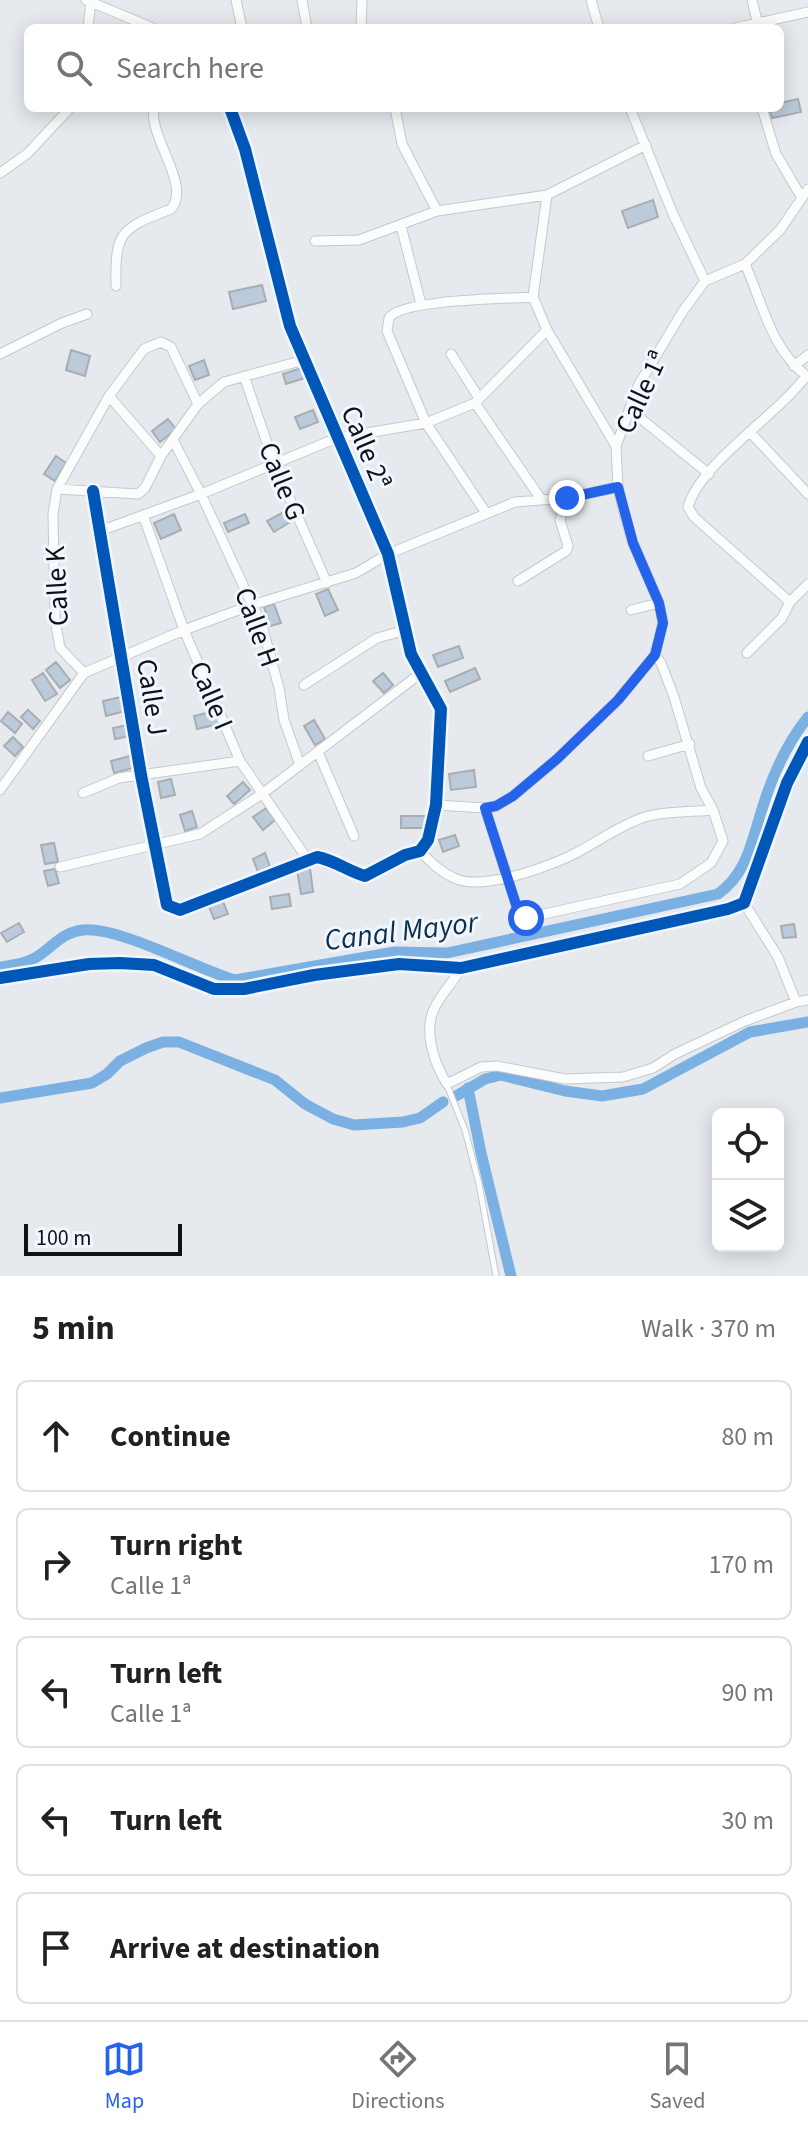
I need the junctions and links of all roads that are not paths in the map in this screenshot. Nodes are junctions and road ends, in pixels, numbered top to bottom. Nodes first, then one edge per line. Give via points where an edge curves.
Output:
1 (236, 0) edge
2 (302, 0) edge
3 (362, 0) edge
4 (591, 0) edge
5 (752, 0) edge
6 (90, 1) edge
7 (808, 12) edge
8 (88, 24) edge
9 (144, 24) edge
10 (241, 24) edge
11 (306, 24) edge
12 (361, 24) edge
13 (598, 24) edge
14 (758, 24) edge
15 (762, 24) edge
16 (66, 112) edge
17 (154, 112) edge
18 (231, 112) edge
19 (396, 112) edge
20 (632, 112) edge
21 (763, 112) edge
22 (646, 145) junction
23 (0, 173) edge
24 (805, 194) edge
25 (547, 195) junction
26 (437, 211) junction
27 (401, 226) junction
28 (315, 241) dead end
29 (745, 264) junction
30 (705, 281) junction
31 (116, 286) dead end
32 (533, 297) junction
33 (421, 304) junction
34 (87, 314) dead end
35 (547, 330) junction
36 (0, 354) edge
37 (451, 354) dead end
38 (808, 355) edge
39 (304, 360) junction
40 (794, 366) junction
41 (244, 376) junction
42 (807, 376) edge
43 (109, 396) junction
44 (477, 400) junction
45 (198, 404) junction
46 (629, 409) junction
47 (426, 423) junction
48 (750, 432) junction
49 (337, 438) junction
50 (173, 440) junction
51 (616, 446) junction
52 (161, 456) junction
53 (274, 463) junction
54 (709, 474) junction
55 (618, 487) junction
56 (57, 489) junction
57 (93, 491) junction
58 (201, 494) junction
59 (808, 494) edge
60 (567, 498) junction
61 (541, 499) junction
62 (486, 513) junction
63 (143, 515) junction
64 (100, 531) junction
65 (388, 554) junction
66 (518, 581) dead end
67 (327, 583) junction
68 (808, 584) edge
69 (790, 602) junction
70 (659, 603) junction
71 (252, 605) junction
72 (631, 610) dead end
73 (184, 630) junction
74 (406, 630) junction
75 (747, 653) dead end
76 (655, 655) junction
77 (122, 657) junction
78 (84, 673) junction
79 (421, 673) junction
80 (304, 685) dead end
81 (808, 742) edge
82 (690, 744) junction
83 (318, 752) junction
84 (648, 756) dead end
85 (240, 761) junction
86 (300, 765) junction
87 (141, 775) junction
88 (0, 790) edge
89 (83, 793) dead end
90 (262, 794) junction
91 (436, 805) junction
92 (485, 808) junction
93 (713, 810) junction
94 (354, 836) dead end
95 (154, 844) junction
96 (420, 851) junction
97 (308, 860) junction
98 (60, 867) dead end
99 (507, 877) junction
100 (744, 903) junction
101 (461, 968) junction
102 (0, 978) edge
103 (808, 1000) edge
104 (796, 1002) junction
105 (447, 1084) junction
106 (496, 1276) edge

1 - 10 street
2 - 11 street
3 - 12 street
4 - 13 street
5 - 14 street
6 - 8 street
6 - 9 street
7 - 15 street
16 - 23 street via 27,154
17 - 31 street via 156,135 170,163 177,197 171,209 138,223 120,239 115,250
18 - 39 street, Calle 2ª
19 - 26 street via 402,144
20 - 22 street
21 - 24 street via 776,154
22 - 25 street
22 - 30 street
24 - 29 street via 780,230
25 - 26 street
25 - 32 street
26 - 27 street
27 - 28 street via 359,240
27 - 33 street
29 - 30 street
29 - 40 street via 776,342
30 - 46 street, Calle 1ª
32 - 33 street
32 - 35 street
33 - 47 street via 398,311 389,319 387,331
34 - 36 street
35 - 44 street
35 - 51 street
37 - 44 street
38 - 40 street
39 - 41 street
39 - 49 street, Calle 2ª
40 - 42 street
41 - 45 street via 224,382
41 - 53 street, Calle G
42 - 48 street
43 - 45 street via 144,349 161,342 171,347
43 - 52 street
43 - 56 street
44 - 47 street
44 - 61 street
45 - 50 street
46 - 51 street, Calle 1ª
46 - 54 street
47 - 49 street
47 - 62 street
48 - 54 street
48 - 59 street
49 - 53 street
49 - 65 street, Calle 2ª
50 - 52 street
50 - 58 street, Calle H
51 - 55 street, Calle 1ª
52 - 57 street via 138,494
53 - 58 street
53 - 67 street, Calle G
54 - 69 street via 691,498 688,507 694,517
55 - 60 street
55 - 70 street, Calle 1ª via 633,543
56 - 57 street
56 - 78 street, Calle K via 55,620 60,648
57 - 64 street, Calle J
58 - 63 street
58 - 71 street, Calle H
60 - 61 street
60 - 66 street via 560,520 566,551
61 - 62 street
62 - 65 street
63 - 64 street
63 - 73 street, Calle I
64 - 77 street, Calle J
65 - 67 street
65 - 74 street, Calle 2ª
67 - 71 street
68 - 69 street
69 - 75 street via 782,618
70 - 72 street
70 - 76 street, Calle 1ª via 663,623
71 - 73 street
71 - 86 street, Calle H
73 - 77 street
73 - 85 street, Calle I
74 - 79 street, Calle 2ª
74 - 80 street via 377,638
76 - 82 street
76 - 92 street, Calle 1ª via 557,759 513,796
77 - 78 street
77 - 87 street, Calle J
78 - 88 street
79 - 83 street
79 - 91 street, Calle 2ª via 441,709
81 - 100 street via 787,783
82 - 84 street
82 - 93 street via 701,788
83 - 86 street
83 - 94 street
85 - 87 street
85 - 90 street, Calle I
86 - 90 street
87 - 89 street
87 - 95 street, Calle J
90 - 95 street via 200,834
90 - 97 street, Calle I
91 - 92 street
91 - 96 street, Calle 2ª
92 - 99 street
93 - 99 street via 647,817 568,857
93 - 99 street via 721,847 711,863 680,884 526,918 520,917
95 - 97 street, Calle J via 164,901 180,910
95 - 98 street
96 - 97 street via 365,876 328,859
96 - 99 street via 440,870 469,883
100 - 101 street
100 - 104 street via 778,957
101 - 102 street via 399,964 244,989 214,989 154,965 120,963
101 - 105 street via 434,1007 430,1033
103 - 104 street
104 - 105 street via 623,1077 565,1079 497,1066 481,1067
105 - 106 lane via 479,1184

